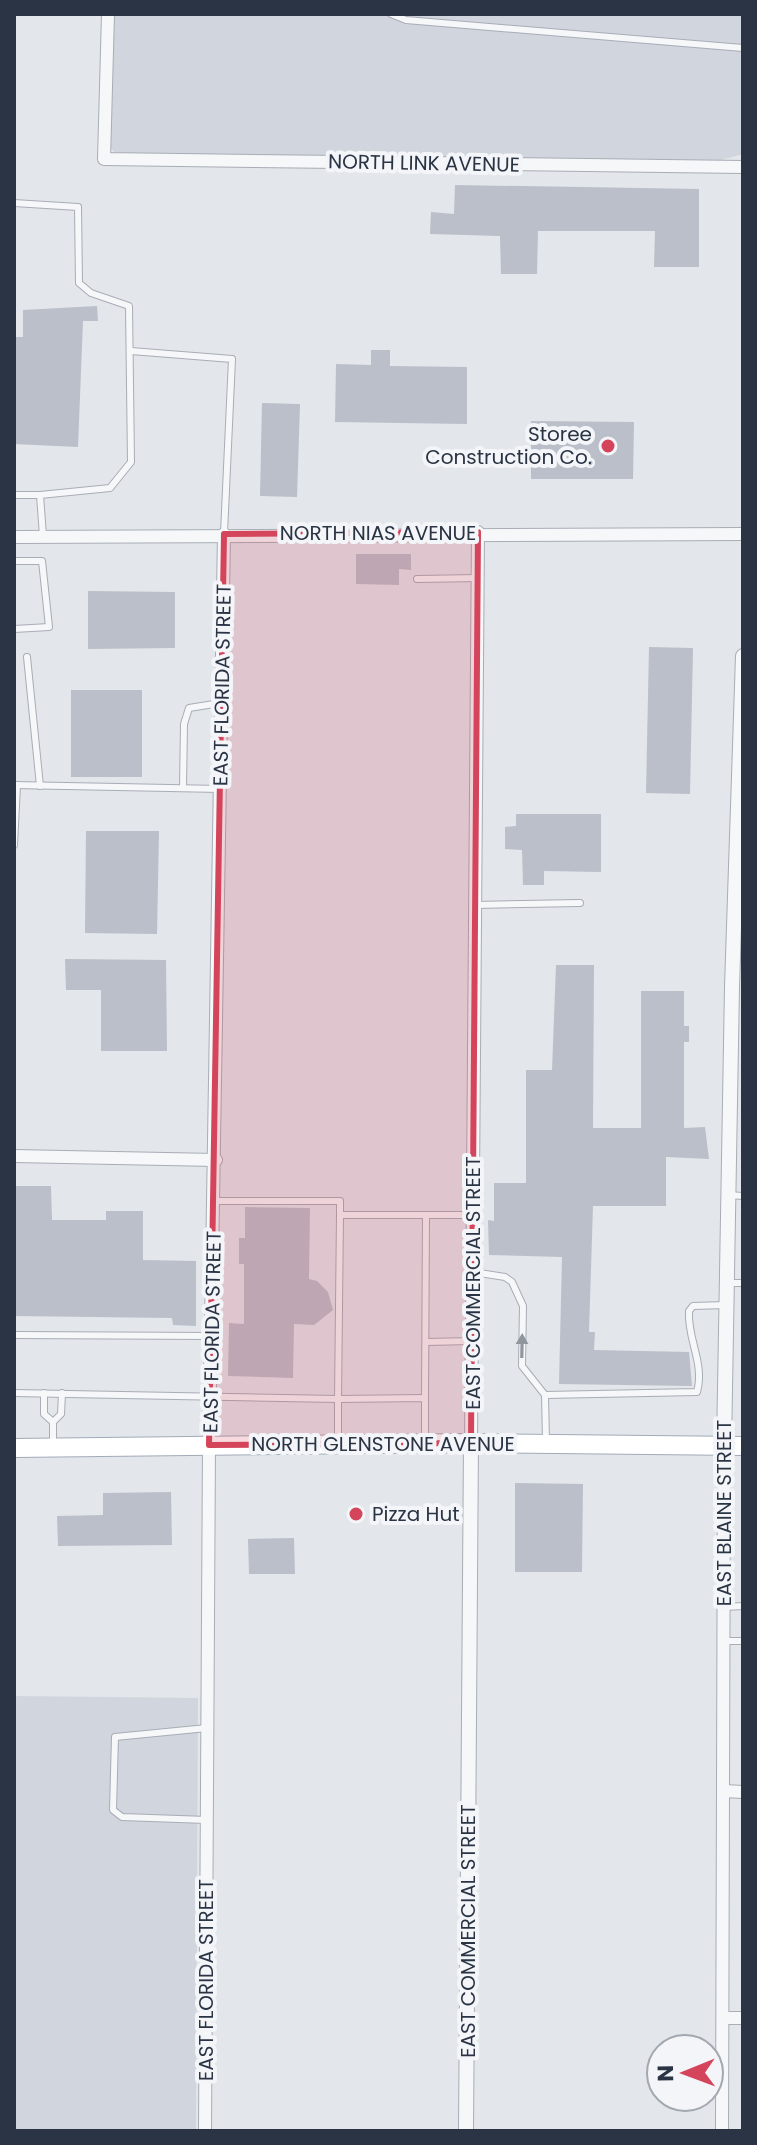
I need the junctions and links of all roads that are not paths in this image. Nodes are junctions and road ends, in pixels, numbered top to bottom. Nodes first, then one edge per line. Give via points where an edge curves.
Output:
1 (108, 14) edge
2 (391, 14) edge
3 (743, 48) edge
4 (743, 167) edge
5 (14, 203) edge
6 (131, 351) junction
7 (14, 495) edge
8 (40, 495) junction
9 (478, 532) junction
10 (224, 534) junction
11 (743, 534) edge
12 (43, 536) junction
13 (14, 537) edge
14 (14, 561) edge
15 (478, 578) junction
16 (417, 579) dead end
17 (14, 629) edge
18 (743, 656) edge
19 (27, 657) dead end
20 (223, 702) junction
21 (15, 785) edge
22 (40, 786) junction
23 (183, 788) junction
24 (221, 789) junction
25 (740, 837) edge
26 (14, 845) edge
27 (580, 903) dead end
28 (475, 905) junction
29 (736, 1111) edge
30 (14, 1156) edge
31 (216, 1160) junction
32 (736, 1195) edge
33 (215, 1201) junction
34 (340, 1215) junction
35 (426, 1215) junction
36 (473, 1215) junction
37 (473, 1272) junction
38 (727, 1283) junction
39 (743, 1283) edge
40 (726, 1305) junction
41 (14, 1335) edge
42 (212, 1336) junction
43 (472, 1341) junction
44 (426, 1342) junction
45 (14, 1393) edge
46 (44, 1393) junction
47 (62, 1393) junction
48 (211, 1394) junction
49 (545, 1395) junction
50 (425, 1398) junction
51 (338, 1399) junction
52 (53, 1422) junction
53 (471, 1443) junction
54 (338, 1444) junction
55 (425, 1444) junction
56 (546, 1444) junction
57 (209, 1445) junction
58 (724, 1446) junction
59 (743, 1446) edge
60 (17, 1447) edge
61 (53, 1447) junction
62 (743, 1606) edge
63 (724, 1607) junction
64 (724, 1641) junction
65 (743, 1641) edge
66 (207, 1728) junction
67 (724, 1791) junction
68 (743, 1792) edge
69 (207, 1820) junction
70 (724, 2018) junction
71 (743, 2018) edge
72 (205, 2131) edge
73 (466, 2131) edge
74 (722, 2131) edge

1 - 4 street, NORTH LINK AVENUE via 104,159
2 - 3 lane via 406,20
5 - 6 lane via 78,207 79,283 91,293 129,306
6 - 8 lane via 131,462 110,488
6 - 10 lane via 232,359
7 - 8 lane
8 - 12 lane
9 - 10 street, NORTH NIAS AVENUE
9 - 11 street, NORTH NIAS AVENUE
9 - 15 street, EAST COMMERCIAL STREET
10 - 12 street, NORTH NIAS AVENUE
10 - 20 street, EAST FLORIDA STREET
12 - 13 street, NORTH NIAS AVENUE
14 - 17 lane via 42,561 49,627
15 - 16 lane
15 - 28 street, EAST COMMERCIAL STREET
18 - 25 street, EAST BLAINE STREET
19 - 22 lane
20 - 23 lane via 189,708
20 - 24 street, EAST FLORIDA STREET
21 - 22 lane
21 - 26 lane
22 - 23 lane
23 - 24 lane
24 - 31 street, EAST FLORIDA STREET
25 - 29 street, EAST BLAINE STREET
27 - 28 lane
28 - 36 street, EAST COMMERCIAL STREET
29 - 32 street, EAST BLAINE STREET
30 - 31 street
31 - 33 street, EAST FLORIDA STREET
32 - 38 street, EAST BLAINE STREET
33 - 34 lane via 340,1201
33 - 42 street, EAST FLORIDA STREET
34 - 35 lane
34 - 51 lane
35 - 36 lane
35 - 44 lane
36 - 37 street, EAST COMMERCIAL STREET
37 - 43 street, EAST COMMERCIAL STREET
49 -> 37 lane via 522,1366 523,1306 512,1282 494,1273
38 - 39 lane
38 - 40 street, EAST BLAINE STREET
40 - 49 lane via 693,1306 689,1311 690,1335 699,1357 698,1390 693,1394
40 - 58 street, EAST BLAINE STREET
41 - 42 lane
42 - 48 street, EAST FLORIDA STREET
43 - 44 lane
43 - 53 street, EAST COMMERCIAL STREET
44 - 50 lane
45 - 46 lane
46 - 47 lane
46 - 52 lane via 44,1414
47 - 48 lane
47 - 52 lane via 61,1414
48 - 51 lane
48 - 57 street, EAST FLORIDA STREET
49 - 56 lane
50 - 51 lane
50 - 55 lane
51 - 54 lane
52 - 61 lane
53 - 55 main road, NORTH GLENSTONE AVENUE
53 - 56 main road, NORTH GLENSTONE AVENUE
53 - 73 street, EAST COMMERCIAL STREET
54 - 55 main road, NORTH GLENSTONE AVENUE
54 - 57 main road, NORTH GLENSTONE AVENUE
56 - 58 main road, NORTH GLENSTONE AVENUE
57 - 61 main road, NORTH GLENSTONE AVENUE
57 - 66 street, EAST FLORIDA STREET
58 - 59 main road, NORTH GLENSTONE AVENUE
58 - 63 street, EAST BLAINE STREET
60 - 61 main road, NORTH GLENSTONE AVENUE
62 - 63 lane
63 - 64 street, EAST BLAINE STREET
64 - 65 lane
64 - 67 street, EAST BLAINE STREET
66 - 69 street, EAST FLORIDA STREET
66 - 69 lane via 115,1737 112,1790 113,1810 122,1817
67 - 68 street
67 - 70 street, EAST BLAINE STREET
69 - 72 street, EAST FLORIDA STREET
70 - 71 street
70 - 74 street, EAST BLAINE STREET

